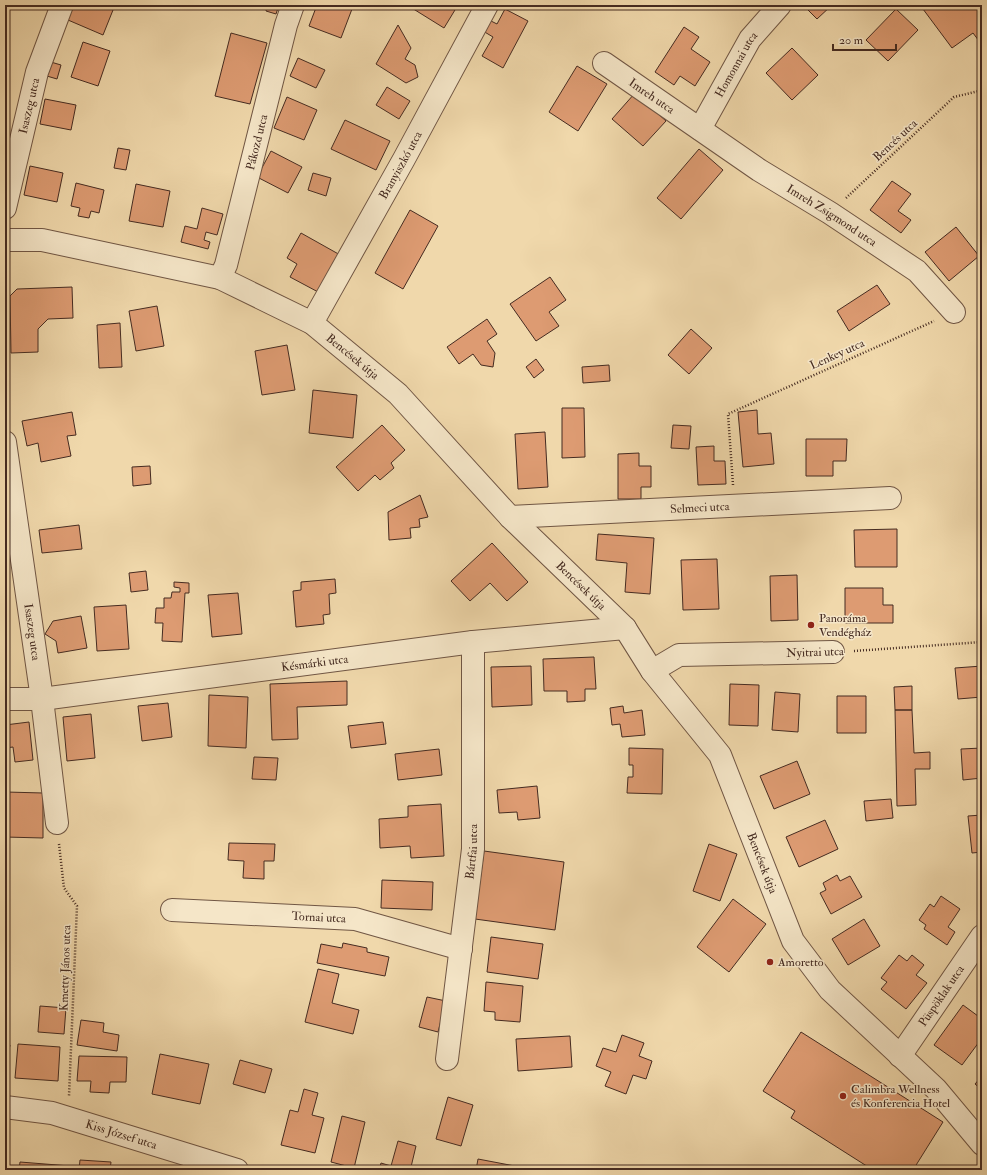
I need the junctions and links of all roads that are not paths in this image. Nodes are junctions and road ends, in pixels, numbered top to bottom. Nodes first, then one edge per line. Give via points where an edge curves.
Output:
1 (62, 5) edge
2 (294, 5) edge
3 (487, 5) edge
4 (780, 5) edge
5 (604, 62) dead end
6 (700, 129) junction
7 (5, 208) edge
8 (5, 240) edge
9 (220, 278) junction
10 (954, 312) road end
11 (312, 324) junction
12 (5, 442) edge
13 (890, 498) dead end
14 (510, 516) junction
15 (625, 628) junction
16 (473, 642) junction
17 (833, 652) road end
18 (652, 671) junction
19 (5, 699) edge
20 (42, 699) junction
21 (56, 823) road end
22 (172, 910) dead end
23 (982, 936) edge
24 (461, 949) junction
25 (900, 1056) junction
26 (447, 1059) dead end
27 (5, 1107) edge
28 (982, 1144) edge
29 (237, 1170) edge

1 - 7 street, Isaszeg utca via 37,72
2 - 9 street, Pákozd utca via 286,25 226,265
3 - 11 street, Branyiszkó utca
4 - 6 street, Homonnai utca via 750,39
5 - 6 street, Imreh utca
6 - 10 street, Imreh Zsigmond utca via 759,170 918,271
8 - 9 street, Bencések útja via 42,240
9 - 11 street, Bencések útja
11 - 14 street, Bencések útja via 398,394
12 - 20 street, Isaszeg utca
13 - 14 street, Selmeci utca
14 - 15 street, Bencések útja
15 - 16 street, Késmárki utca
15 - 18 street, Bencések útja
16 - 20 street, Késmárki utca
16 - 24 street, Bártfai utca via 473,849
17 - 18 street, Nyitrai utca via 679,655
18 - 25 street, Bencések útja via 720,755 793,941 830,990
19 - 20 street, Késmárki utca
20 - 21 street, Isaszeg utca
22 - 24 street, Tornai utca via 355,919
23 - 25 street, Püspöklak utca
24 - 26 street, Bártfai utca
25 - 28 street, Bencések útja via 936,1089
27 - 29 street, Kiss József utca via 52,1113

